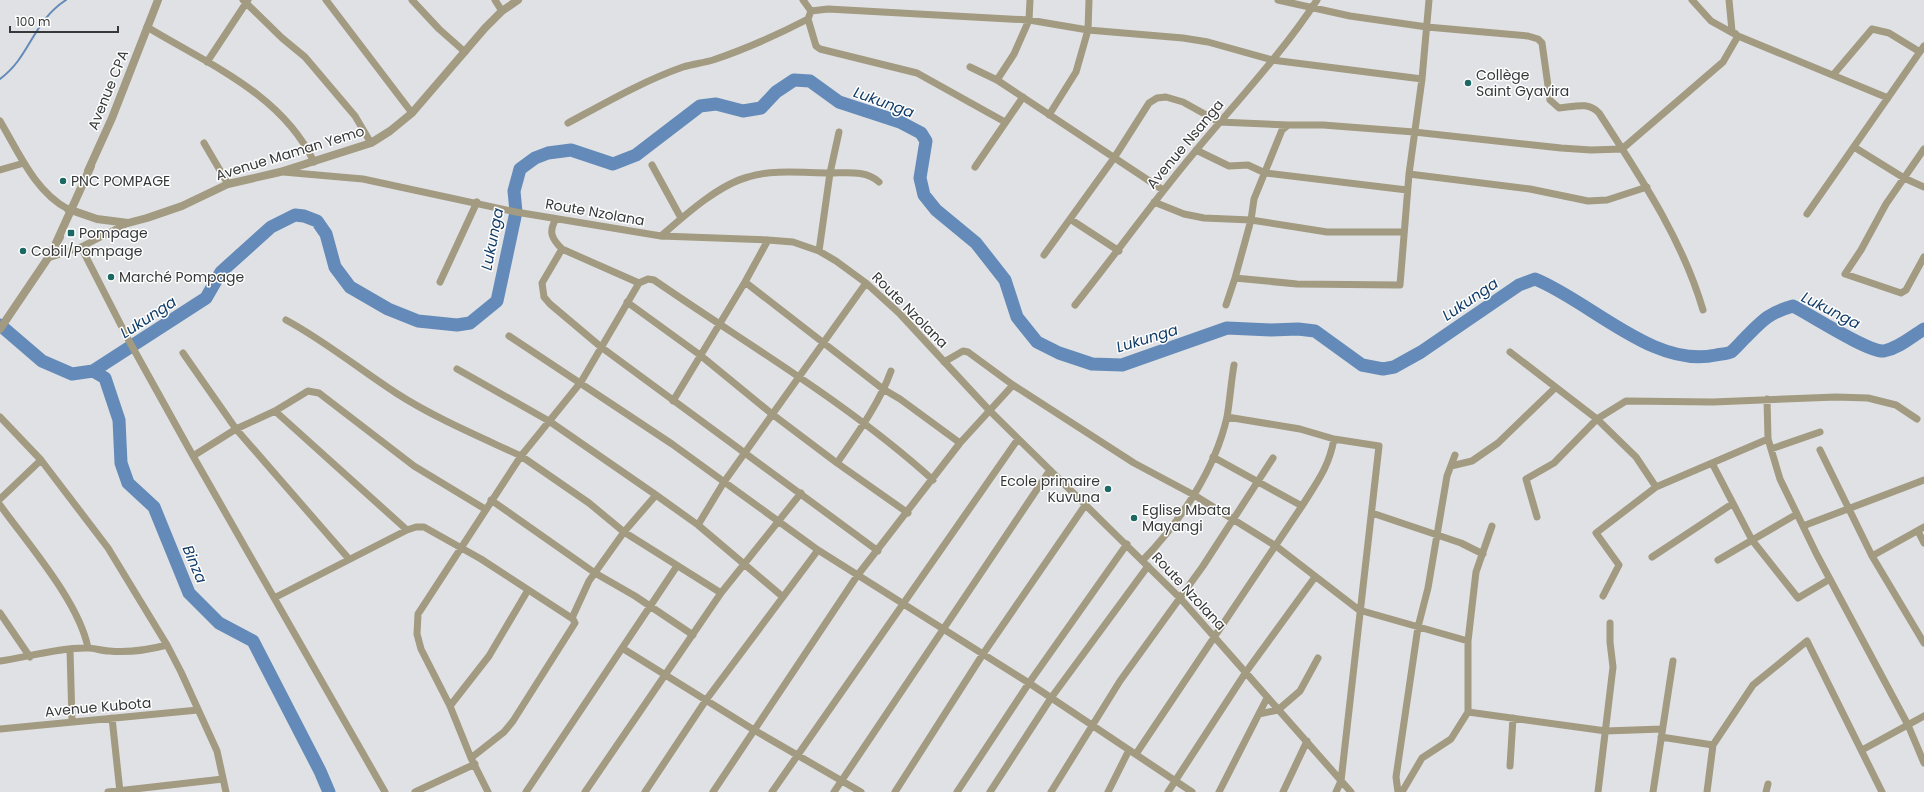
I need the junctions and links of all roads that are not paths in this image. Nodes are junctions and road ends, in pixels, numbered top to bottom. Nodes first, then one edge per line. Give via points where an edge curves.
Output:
1 (158, 0) edge
2 (326, 0) edge
3 (412, 0) edge
4 (495, 0) edge
5 (518, 0) edge
6 (803, 0) edge
7 (1030, 0) edge
8 (1089, 0) edge
9 (1278, 0) edge
10 (1317, 0) edge
11 (1429, 0) edge
12 (1692, 0) edge
13 (1729, 0) edge
14 (246, 1) edge
15 (1312, 8) junction
16 (502, 11) junction
17 (811, 11) junction
18 (808, 19) junction
19 (1029, 20) junction
20 (147, 27) junction
21 (1427, 27) junction
22 (1088, 30) junction
23 (1738, 36) junction
24 (1922, 49) edge
25 (465, 52) junction
26 (1272, 60) junction
27 (207, 62) junction
28 (970, 67) dead end
29 (1832, 76) junction
30 (1422, 79) junction
31 (997, 80) junction
32 (1023, 97) junction
33 (1888, 98) junction
34 (412, 113) junction
35 (1049, 115) junction
36 (0, 121) edge
37 (1005, 122) junction
38 (1219, 122) junction
39 (568, 123) dead end
40 (1288, 125) junction
41 (839, 132) dead end
42 (1414, 132) junction
43 (204, 143) dead end
44 (370, 143) junction
45 (1854, 148) junction
46 (1622, 149) junction
47 (1924, 149) edge
48 (1196, 150) junction
49 (1114, 158) junction
50 (314, 162) junction
51 (24, 163) junction
52 (91, 166) junction
53 (652, 166) dead end
54 (975, 167) dead end
55 (0, 170) edge
56 (280, 172) junction
57 (830, 173) junction
58 (1265, 173) junction
59 (1409, 174) junction
60 (1904, 178) junction
61 (879, 182) dead end
62 (228, 184) junction
63 (1647, 187) junction
64 (1924, 187) edge
65 (1163, 190) junction
66 (1407, 190) junction
67 (477, 202) junction
68 (1154, 202) junction
69 (71, 211) junction
70 (1807, 214) dead end
71 (681, 218) junction
72 (556, 219) junction
73 (1070, 219) junction
74 (1251, 220) junction
75 (128, 223) junction
76 (1404, 232) junction
77 (661, 236) junction
78 (768, 240) junction
79 (56, 243) junction
80 (81, 247) junction
81 (562, 249) junction
82 (819, 251) junction
83 (1119, 251) junction
84 (1044, 256) dead end
85 (1924, 257) edge
86 (48, 258) junction
87 (1235, 278) junction
88 (440, 282) dead end
89 (746, 282) junction
90 (639, 283) junction
91 (866, 283) junction
92 (628, 302) junction
93 (1075, 305) dead end
94 (1226, 305) dead end
95 (1703, 310) dead end
96 (286, 320) dead end
97 (720, 325) junction
98 (0, 329) edge
99 (509, 336) dead end
100 (823, 342) junction
101 (601, 347) junction
102 (1510, 352) dead end
103 (183, 353) dead end
104 (700, 355) junction
105 (944, 362) junction
106 (1234, 365) dead end
107 (457, 368) dead end
108 (891, 371) dead end
109 (799, 376) junction
110 (581, 382) junction
111 (1013, 385) junction
112 (1555, 388) junction
113 (883, 389) junction
114 (1767, 399) junction
115 (673, 401) junction
116 (989, 410) junction
117 (275, 411) junction
118 (772, 414) junction
119 (1227, 417) junction
120 (0, 418) edge
121 (1597, 419) junction
122 (1917, 419) dead end
123 (549, 421) junction
124 (864, 423) junction
125 (236, 428) junction
126 (1820, 432) dead end
127 (1334, 439) junction
128 (1768, 439) junction
129 (1018, 440) junction
130 (960, 443) junction
131 (1771, 449) junction
132 (1820, 450) dead end
133 (744, 454) junction
134 (1455, 455) dead end
135 (193, 456) junction
136 (521, 456) junction
137 (1213, 457) junction
138 (1273, 458) dead end
139 (41, 460) junction
140 (837, 463) junction
141 (1712, 463) junction
142 (1451, 466) junction
143 (1050, 470) junction
144 (933, 480) junction
145 (1924, 480) edge
146 (1259, 481) junction
147 (724, 482) junction
148 (1656, 487) junction
149 (801, 493) junction
150 (656, 495) junction
151 (1194, 495) junction
152 (0, 499) edge
153 (491, 500) junction
154 (1086, 504) junction
155 (1732, 504) junction
156 (0, 505) edge
157 (1302, 506) junction
158 (485, 509) junction
159 (1849, 509) junction
160 (908, 513) junction
161 (1372, 513) junction
162 (1797, 514) junction
163 (1537, 517) dead end
164 (1234, 520) junction
165 (779, 522) junction
166 (698, 525) junction
167 (1492, 526) dead end
168 (1803, 526) junction
169 (1921, 529) edge
170 (407, 530) junction
171 (624, 532) junction
172 (1438, 534) junction
173 (1752, 540) junction
174 (1924, 543) edge
175 (1127, 544) junction
176 (1276, 546) junction
177 (460, 548) junction
178 (818, 550) junction
179 (878, 551) junction
180 (1483, 554) junction
181 (1872, 556) junction
182 (1652, 557) dead end
183 (349, 559) junction
184 (1143, 560) junction
185 (1718, 560) dead end
186 (744, 564) junction
187 (677, 566) junction
188 (1148, 566) junction
189 (595, 573) junction
190 (857, 576) junction
191 (1315, 577) junction
192 (1830, 579) junction
193 (528, 590) junction
194 (721, 593) junction
195 (1603, 596) dead end
196 (783, 597) junction
197 (274, 598) junction
198 (1180, 598) junction
199 (904, 604) junction
200 (649, 605) junction
201 (1359, 610) junction
202 (0, 613) edge
203 (572, 618) junction
204 (1610, 623) dead end
205 (943, 628) junction
206 (1418, 628) junction
207 (692, 635) junction
208 (1214, 637) junction
209 (1468, 641) junction
210 (1924, 643) edge
211 (167, 645) junction
212 (88, 648) junction
213 (622, 648) junction
214 (70, 649) junction
215 (983, 654) junction
216 (30, 657) junction
217 (1318, 658) dead end
218 (0, 661) edge
219 (1674, 661) dead end
220 (1246, 672) junction
221 (665, 675) junction
222 (1029, 684) junction
223 (1051, 698) junction
224 (1267, 698) junction
225 (706, 700) junction
226 (450, 706) junction
227 (198, 710) junction
228 (1278, 710) junction
229 (1468, 712) junction
230 (1259, 714) junction
231 (1924, 716) edge
232 (112, 718) junction
233 (1513, 718) junction
234 (72, 722) junction
235 (1091, 725) junction
236 (1908, 725) junction
237 (0, 729) edge
238 (1662, 729) junction
239 (754, 730) junction
240 (1606, 731) junction
241 (1661, 737) junction
242 (1307, 741) junction
243 (1713, 745) junction
244 (1129, 750) junction
245 (1862, 750) junction
246 (797, 754) junction
247 (1136, 754) junction
248 (473, 761) junction
249 (1924, 763) edge
250 (1510, 766) dead end
251 (223, 779) junction
252 (842, 780) junction
253 (1175, 781) junction
254 (1341, 781) junction
255 (1768, 784) dead end
256 (120, 791) edge
257 (108, 792) edge
258 (226, 792) edge
259 (385, 792) edge
260 (415, 792) edge
261 (488, 792) edge
262 (526, 792) edge
263 (585, 792) edge
264 (645, 792) edge
265 (713, 792) edge
266 (772, 792) edge
267 (834, 792) edge
268 (861, 792) edge
269 (895, 792) edge
270 (957, 792) edge
271 (990, 792) edge
272 (1051, 792) edge
273 (1108, 792) edge
274 (1168, 792) edge
275 (1192, 792) edge
276 (1219, 792) edge
277 (1283, 792) edge
278 (1336, 792) edge
279 (1351, 792) edge
280 (1398, 792) edge
281 (1402, 792) edge
282 (1598, 792) edge
283 (1653, 792) edge
284 (1707, 792) edge
285 (1766, 792) edge
286 (1882, 792) edge

1 - 20 street, Avenue CPA
2 - 34 street
3 - 25 street
4 - 16 street
5 - 16 street, Avenue Maman Yemo
6 - 17 street
7 - 19 street
8 - 22 street
9 - 15 street
10 - 15 street, Avenue Nsanga
11 - 21 street
12 - 23 street via 1711,21
13 - 23 street via 1732,31
14 - 27 street
14 - 44 street via 282,38 305,57 355,116
15 - 21 street
15 - 26 street, Avenue Nsanga
16 - 25 street, Avenue Maman Yemo
17 - 18 street
17 - 19 street via 828,9
18 - 37 street via 816,46 820,49 917,72
18 - 39 street via 747,48 711,61 683,67 634,88
19 - 22 street
19 - 31 street via 1014,54
20 - 27 street
20 - 52 street, Avenue CPA
21 - 30 street
21 - 46 street via 1538,39 1542,43 1550,100 1559,108 1587,105 1594,107
22 - 26 street via 1208,42
22 - 35 street via 1076,72
23 - 29 street
23 - 46 street via 1723,62
24 - 29 street via 1888,33 1872,30
24 - 33 street
25 - 34 street, Avenue Maman Yemo
26 - 30 street
26 - 38 street, Avenue Nsanga
27 - 50 street via 254,91 273,107 304,142
28 - 31 street
29 - 33 street
30 - 42 street
31 - 32 street
32 - 35 street
32 - 37 street
33 - 45 street
34 - 44 street, Avenue Maman Yemo
35 - 49 street
36 - 51 street
37 - 54 street
38 - 40 street
38 - 48 street, Avenue Nsanga
38 - 49 street via 1183,102 1166,97 1157,98 1149,103
40 - 42 street
40 - 58 street via 1282,130
41 - 57 street
42 - 46 street via 1561,148
42 - 59 street
43 - 62 street
44 - 50 street, Avenue Maman Yemo
45 - 60 street
45 - 70 street
46 - 63 street
47 - 60 street
48 - 58 street via 1229,166 1248,165
48 - 65 street, Avenue Nsanga
49 - 65 street
49 - 73 street
50 - 56 street, Avenue Maman Yemo
51 - 55 street
51 - 69 street via 48,194
52 - 69 street
52 - 79 street, bridge
53 - 71 street
56 - 62 street, Avenue Maman Yemo
56 - 67 street, Route Nzolana via 363,179
57 - 61 street via 863,174
57 - 71 street via 791,172 748,177 717,192
57 - 82 street
58 - 66 street
58 - 74 street via 1254,198
59 - 63 street via 1530,189 1588,201 1607,200
59 - 66 street
60 - 64 street
60 - 85 street via 1845,274 1901,293 1906,290
62 - 75 street, Avenue Maman Yemo via 182,206
63 - 95 street via 1680,250
65 - 68 street, Avenue Nsanga
66 - 76 street
67 - 72 street, Route Nzolana
67 - 88 street
68 - 74 street via 1184,214
68 - 83 street, Avenue Nsanga
69 - 75 street, Avenue Maman Yemo via 111,222
69 - 79 street
71 - 77 street
72 - 77 street, Route Nzolana
72 - 81 street via 552,224 551,234
73 - 83 street
73 - 84 street
74 - 76 street via 1327,232
74 - 87 street
75 - 80 street
76 - 87 street via 1400,285 1297,284
77 - 78 street, Route Nzolana
78 - 82 street, Route Nzolana via 793,242
78 - 89 street
79 - 86 street
80 - 86 street
80 - 135 street via 128,339
81 - 90 street
81 - 101 street via 542,283 544,297 566,319
82 - 91 street, Route Nzolana via 851,270
83 - 93 street, Avenue Nsanga
86 - 98 street
87 - 94 street
89 - 97 street
89 - 100 street
90 - 92 street
90 - 97 street via 648,279 654,280
91 - 100 street
91 - 105 street, Route Nzolana via 900,314
92 - 101 street
92 - 104 street
96 - 136 street via 310,333 434,416
97 - 104 street
97 - 109 street
99 - 110 street
100 - 109 street
100 - 113 street
101 - 110 street
101 - 115 street
102 - 112 street
103 - 125 street
104 - 115 street
104 - 118 street
105 - 111 street via 963,351 968,352
105 - 116 street, Route Nzolana
106 - 119 street
107 - 123 street
108 - 113 street
109 - 118 street
109 - 124 street
110 - 123 street
110 - 147 street
111 - 116 street
111 - 151 street via 1134,463
112 - 121 street
112 - 142 street via 1498,443 1472,462
113 - 124 street
113 - 130 street
114 - 121 street via 1713,402 1626,401
114 - 122 street via 1868,398 1896,405
114 - 128 street
115 - 133 street
116 - 129 street, Route Nzolana
116 - 130 street
117 - 125 street
117 - 158 street via 308,391 319,393 414,466
117 - 170 street
118 - 133 street
118 - 140 street
119 - 127 street
119 - 137 street
120 - 139 street
121 - 148 street via 1636,457
121 - 163 street via 1554,464 1526,478
123 - 136 street
123 - 150 street
124 - 140 street
124 - 144 street via 899,449
125 - 135 street
125 - 183 street
126 - 131 street
127 - 157 street via 1326,469
127 - 161 street via 1379,446
128 - 131 street
128 - 141 street
129 - 143 street, Route Nzolana
129 - 199 street
130 - 144 street
131 - 162 street via 1780,479
132 - 159 street
133 - 147 street
133 - 149 street
134 - 142 street
135 - 197 street
136 - 153 street
136 - 171 street via 589,503
137 - 146 street
137 - 151 street
138 - 146 street
139 - 152 street
139 - 211 street via 108,548
140 - 160 street
141 - 148 street
141 - 155 street
142 - 172 street via 1447,476
143 - 154 street, Route Nzolana
143 - 205 street
144 - 160 street
145 - 159 street
146 - 157 street
146 - 164 street
147 - 165 street
147 - 166 street
148 - 195 street via 1596,533 1619,565
149 - 165 street
149 - 179 street
150 - 166 street
150 - 171 street
151 - 164 street
151 - 184 street via 1171,528
153 - 158 street
153 - 189 street
154 - 175 street, Route Nzolana
154 - 215 street
155 - 173 street
155 - 182 street
156 - 212 street via 60,589 80,623
157 - 176 street
158 - 177 street
159 - 168 street
159 - 181 street
160 - 179 street
161 - 172 street
161 - 201 street
162 - 168 street
162 - 173 street
164 - 176 street
164 - 198 street
165 - 178 street
165 - 186 street
166 - 186 street
167 - 180 street
168 - 192 street
169 - 174 street
169 - 181 street
170 - 177 street via 424,527
170 - 183 street
171 - 187 street
171 - 189 street
172 - 180 street
172 - 206 street
173 - 185 street
173 - 192 street via 1798,598
175 - 184 street, Route Nzolana
175 - 222 street
176 - 191 street
176 - 208 street
177 - 193 street
177 - 226 street via 418,614 416,624 421,649
178 - 190 street
178 - 196 street
179 - 190 street
180 - 209 street via 1476,572
181 - 210 street
183 - 197 street
184 - 188 street, Route Nzolana
186 - 194 street
186 - 196 street
187 - 194 street
187 - 200 street
188 - 198 street, Route Nzolana
188 - 223 street
189 - 200 street
189 - 203 street via 584,588
190 - 199 street
190 - 239 street
191 - 201 street
191 - 220 street
192 - 236 street
193 - 203 street
193 - 226 street via 488,656
194 - 207 street
196 - 225 street
197 - 259 street
198 - 208 street, Route Nzolana
198 - 235 street
199 - 205 street
199 - 246 street
200 - 207 street
200 - 213 street
201 - 206 street
201 - 254 street
202 - 216 street
203 - 248 street via 575,623 513,721
204 - 240 street via 1613,667
205 - 215 street
205 - 252 street
206 - 209 street
206 - 280 street via 1396,777
207 - 221 street
208 - 220 street, Route Nzolana
208 - 247 street
209 - 229 street
211 - 212 street via 128,652
211 - 227 street
212 - 214 street
213 - 221 street
213 - 262 street
214 - 216 street
214 - 234 street
215 - 222 street
215 - 269 street
216 - 218 street
217 - 228 street via 1300,691
219 - 238 street
220 - 224 street, Route Nzolana
220 - 253 street
221 - 225 street
221 - 263 street
222 - 223 street
222 - 270 street
223 - 235 street
223 - 271 street
224 - 228 street, Route Nzolana
224 - 230 street
225 - 239 street
225 - 264 street
226 - 248 street
227 - 232 street, Avenue Kubota
227 - 251 street via 217,751
228 - 230 street
228 - 242 street, Route Nzolana
229 - 233 street
229 - 281 street via 1451,739 1422,758
230 - 276 street
231 - 236 street
232 - 234 street, Avenue Kubota
232 - 256 street
233 - 240 street
233 - 250 street
234 - 237 street, Avenue Kubota
235 - 244 street
235 - 272 street
236 - 245 street
236 - 249 street
238 - 240 street
238 - 241 street
239 - 246 street
239 - 265 street
240 - 282 street
241 - 243 street
241 - 283 street
242 - 254 street, Route Nzolana
242 - 277 street
243 - 245 street via 1752,685 1807,641
243 - 284 street
244 - 247 street
244 - 273 street
245 - 286 street
246 - 252 street
246 - 266 street
247 - 253 street
248 - 260 street
248 - 261 street
251 - 256 street
251 - 258 street
252 - 267 street
252 - 268 street
253 - 274 street
253 - 275 street
254 - 278 street
254 - 279 street, Route Nzolana
255 - 285 street
256 - 257 street

